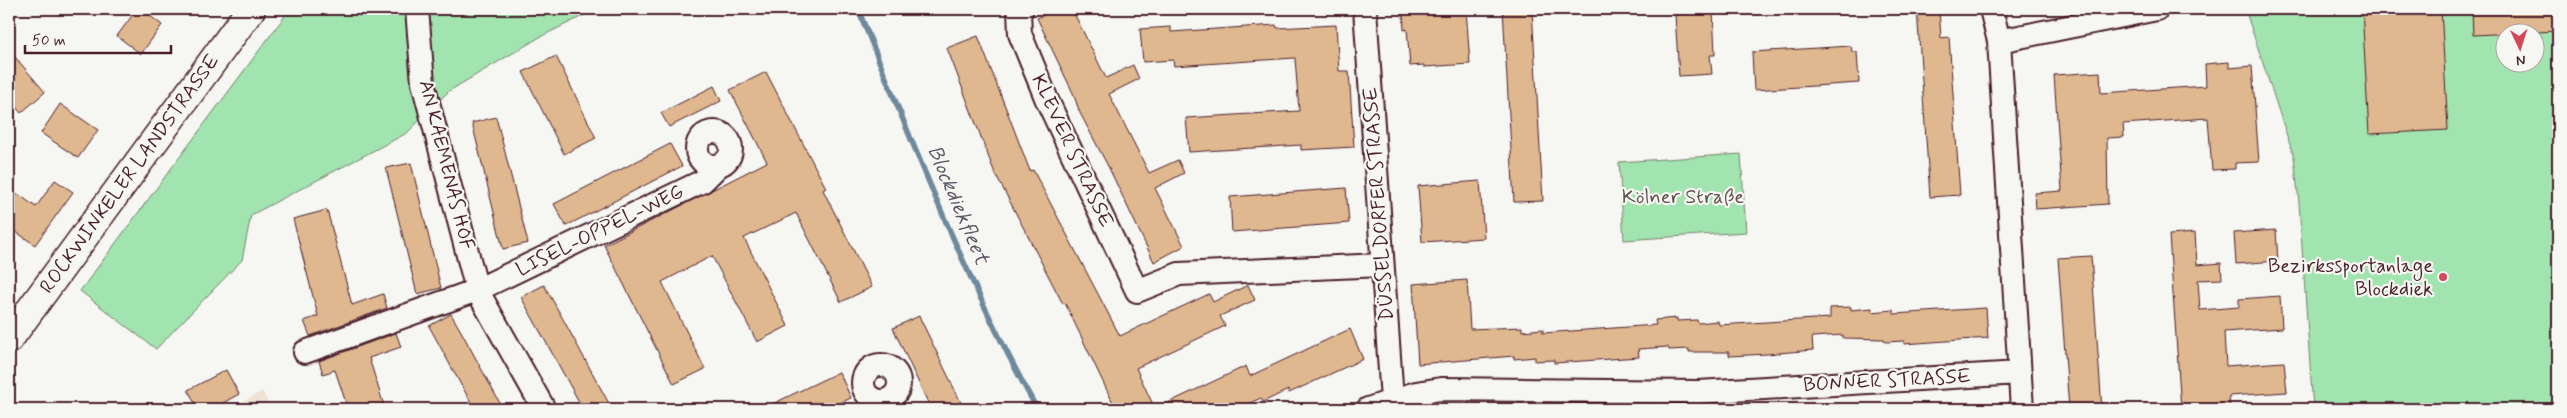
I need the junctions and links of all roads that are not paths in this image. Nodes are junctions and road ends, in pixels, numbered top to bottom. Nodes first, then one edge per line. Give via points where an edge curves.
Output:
1 (250, 9) edge
2 (417, 9) edge
3 (1022, 9) edge
4 (1366, 9) edge
5 (1991, 9) edge
6 (2157, 9) edge
7 (1999, 41) junction
8 (718, 166) dead end
9 (1382, 265) junction
10 (477, 290) junction
11 (9, 338) edge
12 (305, 352) dead end
13 (2020, 373) junction
14 (1392, 400) junction
15 (1699, 400) edge
16 (544, 409) edge
17 (1368, 409) edge
18 (2022, 409) edge

1 - 11 main road, ROCKWINKELER LANDSTRASSE
2 - 10 street, AN KAEMENAS HOF via 423,83
3 - 9 street, KLEVER STRASSE via 1020,34 1047,100 1137,292 1179,274
4 - 9 street, DÜSSELDORFER STRASSE
5 - 7 street
6 - 7 street
7 - 13 street
8 - 10 street, LISEL-OPPEL-WEG via 703,181
9 - 14 street, DÜSSELDORFER STRASSE
10 - 12 street
10 - 16 street, AN KAEMENAS HOF
13 - 15 street, BONNER STRASSE
13 - 18 street
14 - 15 street, BONNER STRASSE via 1440,388
14 - 17 street, BONNER STRASSE

